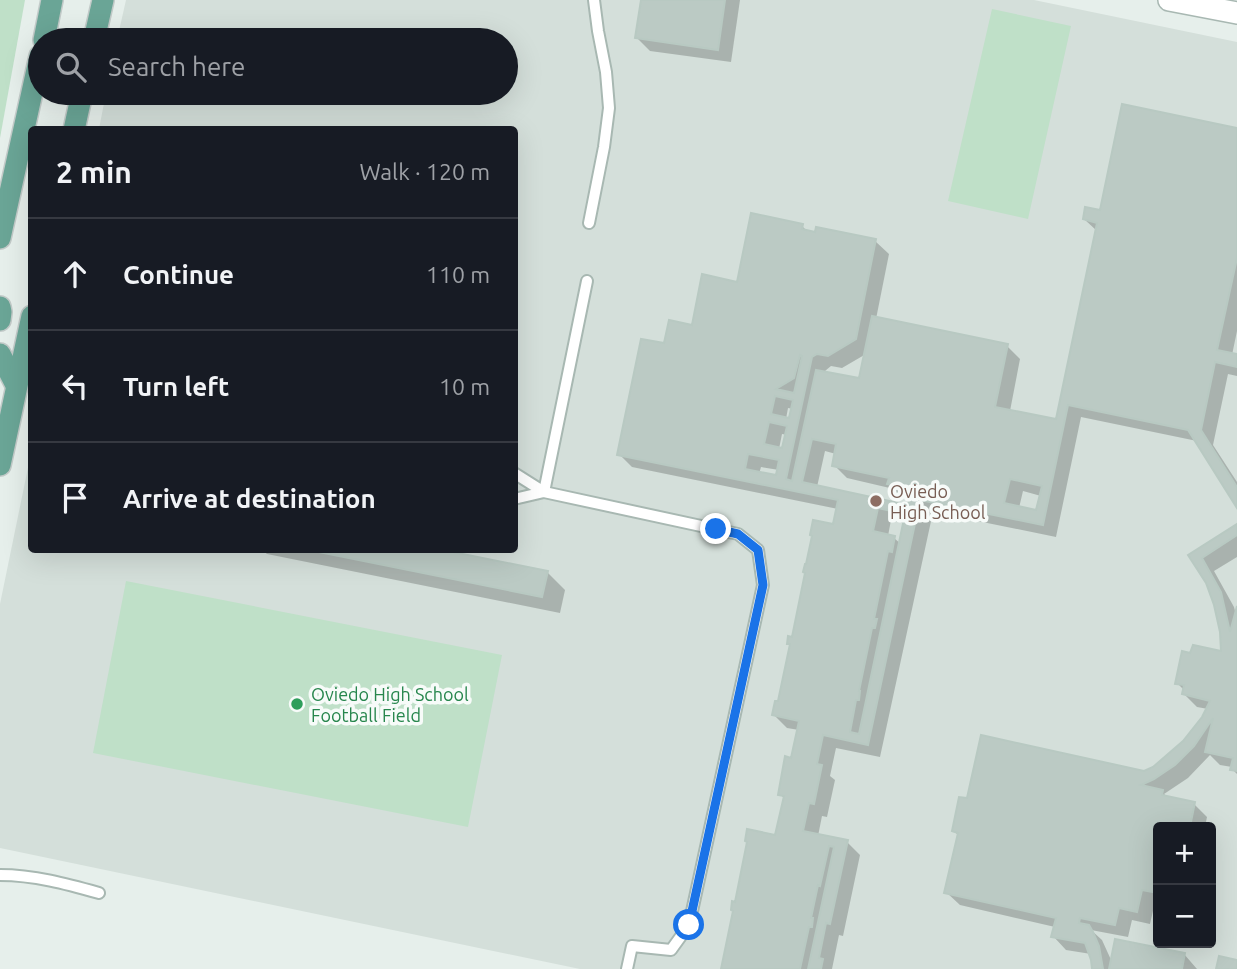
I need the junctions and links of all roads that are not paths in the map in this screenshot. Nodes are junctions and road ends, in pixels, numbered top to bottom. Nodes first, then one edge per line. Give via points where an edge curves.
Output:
1 (52, 0) edge
2 (103, 0) edge
3 (594, 0) edge
4 (1169, 0) edge
5 (1237, 13) edge
6 (46, 28) edge
7 (97, 28) edge
8 (29, 105) edge
9 (79, 105) edge
10 (75, 126) edge
11 (589, 223) dead end
12 (0, 238) edge
13 (587, 281) dead end
14 (0, 307) edge
15 (0, 320) edge
16 (28, 352) edge
17 (0, 354) edge
18 (24, 387) edge
19 (0, 465) edge
20 (518, 476) edge
21 (544, 492) junction
22 (518, 498) edge
23 (0, 875) edge
24 (99, 893) dead end
25 (627, 969) edge

1 - 6 main road
2 - 7 main road
3 - 11 lane via 609,107
4 - 5 street
8 - 12 main road
9 - 10 main road
13 - 21 lane
14 - 15 main road
16 - 18 main road
17 - 18 main road
18 - 19 main road
20 - 21 lane
21 - 22 lane
21 - 25 lane via 738,534 758,550 763,585 689,925 671,950 632,946
23 - 24 lane

